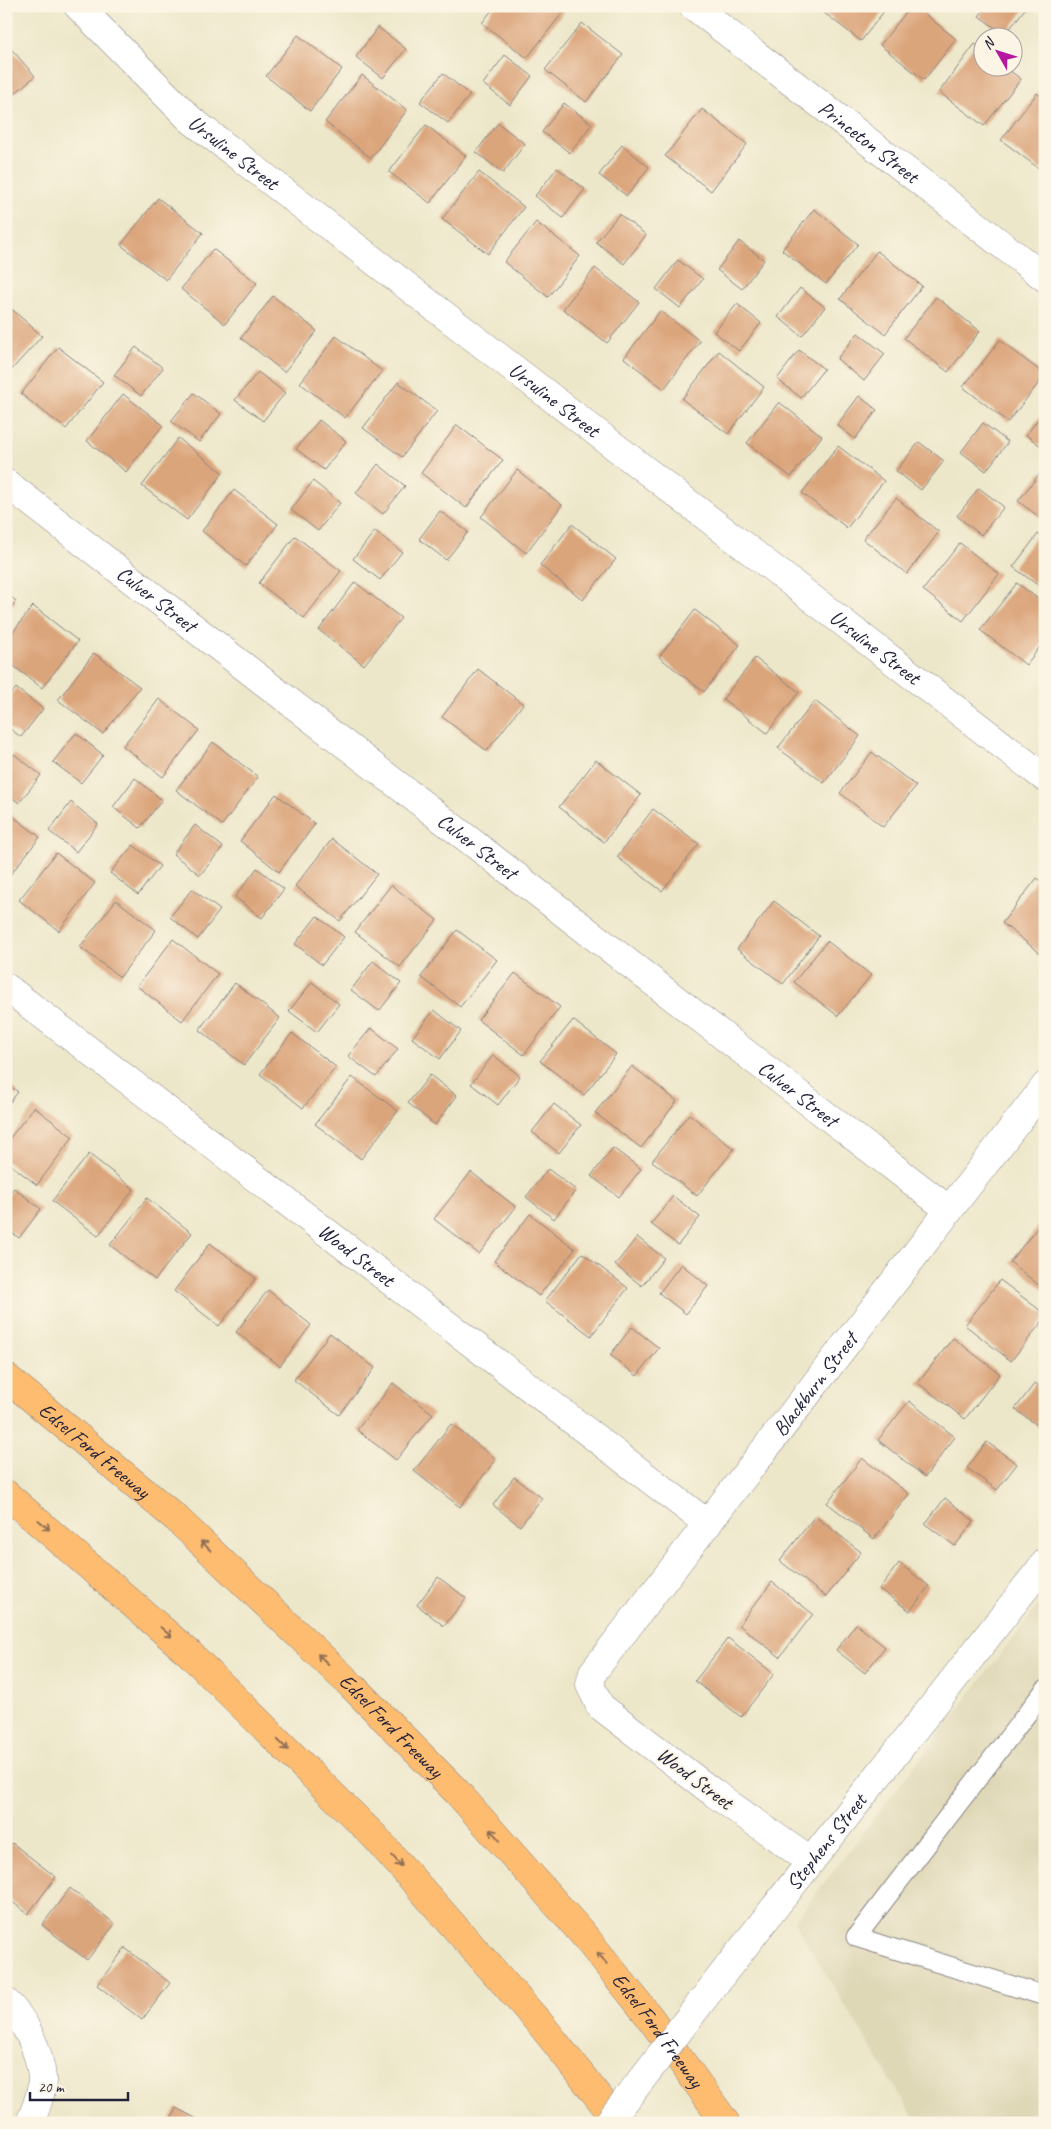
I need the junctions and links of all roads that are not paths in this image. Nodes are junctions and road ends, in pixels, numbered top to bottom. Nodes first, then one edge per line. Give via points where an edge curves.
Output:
1 (78, 6) edge
2 (693, 6) edge
3 (1045, 278) edge
4 (6, 483) edge
5 (1045, 778) edge
6 (6, 987) edge
7 (1045, 1086) edge
8 (949, 1210) junction
9 (6, 1377) edge
10 (6, 1494) edge
11 (708, 1524) junction
12 (1045, 1563) edge
13 (590, 1685) joint
14 (1045, 1690) edge
15 (810, 1860) junction
16 (1045, 1996) edge
17 (6, 2002) edge
18 (30, 2123) edge
19 (608, 2123) edge
20 (618, 2123) edge
21 (726, 2123) edge

1 - 5 street, Ursuline Street via 190,119
2 - 3 street, Princeton Street
4 - 8 street, Culver Street
6 - 11 street, Wood Street
7 - 8 street, Blackburn Street
8 - 11 street, Blackburn Street
21 -> 9 highway, Edsel Ford Freeway via 648,2015 582,1933 457,1792 177,1518
10 -> 20 highway via 189,1653 375,1837 543,2027
11 - 13 street, Blackburn Street via 593,1672
12 - 15 street, Stephens Street
13 - 15 street, Wood Street via 600,1706 613,1717
14 - 16 lane via 856,1937
15 - 19 street, Stephens Street, bridge
17 - 18 street via 26,2028 42,2078

